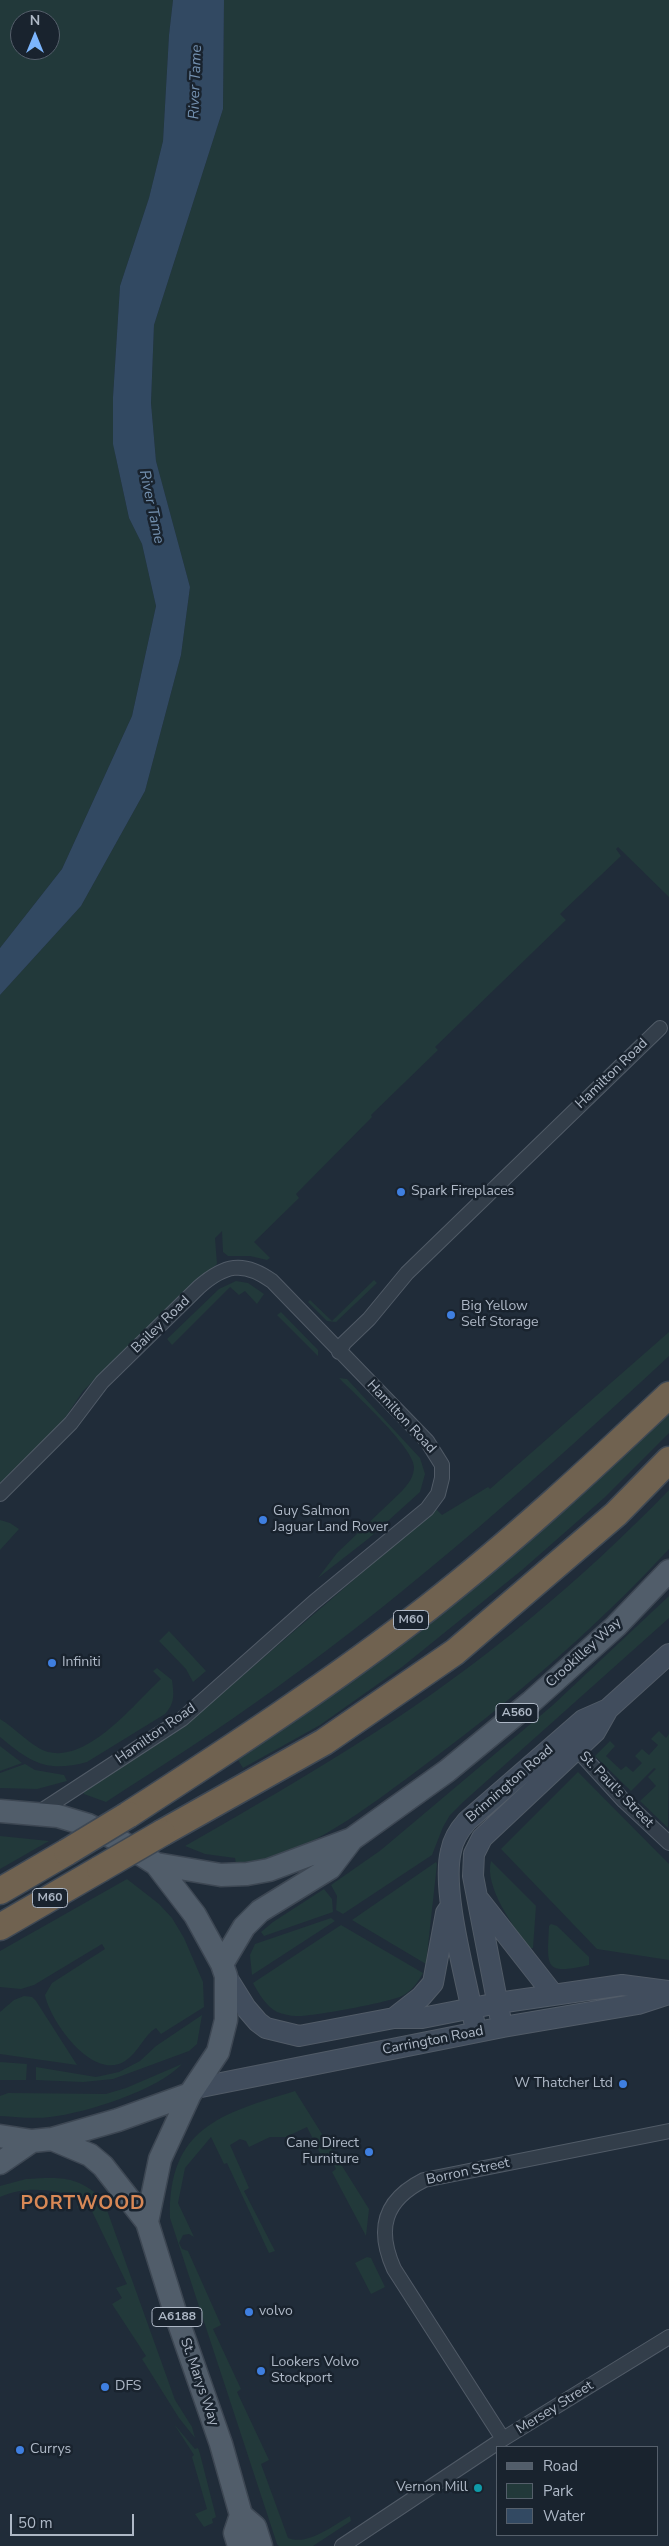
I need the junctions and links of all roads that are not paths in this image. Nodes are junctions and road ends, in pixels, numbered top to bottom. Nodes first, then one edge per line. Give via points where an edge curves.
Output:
1 (660, 1028) dead end
2 (339, 1352) junction
3 (669, 1395) edge
4 (669, 1460) edge
5 (0, 1494) edge
6 (669, 1571) edge
7 (669, 1654) edge
8 (570, 1743) junction
9 (1, 1811) edge
10 (38, 1813) junction
11 (352, 1839) junction
12 (669, 1843) edge
13 (156, 1864) junction
14 (0, 1891) edge
15 (477, 1897) junction
16 (452, 1905) junction
17 (0, 1927) edge
18 (224, 1970) junction
19 (669, 1992) edge
20 (553, 1994) junction
21 (498, 2003) junction
22 (472, 2008) junction
23 (394, 2018) junction
24 (503, 2027) junction
25 (476, 2032) junction
26 (193, 2091) junction
27 (669, 2131) edge
28 (0, 2136) edge
29 (42, 2140) junction
30 (0, 2162) edge
31 (147, 2222) junction
32 (669, 2337) edge
33 (503, 2439) junction
34 (241, 2515) junction
35 (239, 2546) edge
36 (261, 2546) edge
37 (342, 2546) edge

1 - 2 street, Hamilton Road via 407,1273
2 - 5 street, Bailey Road via 262,1274 249,1268 224,1270 199,1288 102,1382 71,1424
2 - 10 street, Hamilton Road via 436,1453 442,1465 438,1494 427,1508 314,1602 182,1719
3 - 14 highway, M60, bridge via 575,1484 429,1607 260,1730
4 - 17 highway, M60, bridge via 616,1514 455,1652 324,1742
6 - 11 main road, Crookilley Way / A560 via 616,1626 531,1702 447,1772
7 - 8 street, Brinnington Road via 608,1709 595,1732
8 - 12 street, St. Paul's Street
8 - 15 street, Brinnington Road via 482,1838 472,1864
8 - 16 street, Brinnington Road via 467,1820 459,1830 450,1853
9 - 10 main road
10 - 13 main road via 88,1825
11 - 13 main road, Crookilley Way / A560 via 269,1870 247,1874 221,1875
11 - 18 main road, Crookilley Way / A560 via 330,1868 260,1911 244,1927
13 - 18 main road via 195,1915
15 - 20 street
15 - 21 street, Brinnington Road
16 - 22 street, Brinnington Road
16 - 23 street via 446,1913 433,1983
18 - 23 street, Carrington Road via 258,2022 266,2028 299,2036
18 - 26 main road, St. Marys Way via 226,2020 218,2052
19 - 20 street, Carrington Road via 622,1984
19 - 24 street, Carrington Road via 638,2004
20 - 21 street, Carrington Road
21 - 22 street, Carrington Road
21 - 24 street, Brinnington Road
22 - 23 street, Carrington Road via 422,2018
22 - 25 street, Brinnington Road
24 - 25 street, Carrington Road
25 - 26 street, Carrington Road
26 - 29 main road via 118,2120
26 - 31 main road, St. Marys Way / A6188 via 160,2159
27 - 33 street, Borron Street via 424,2180 401,2194 392,2208 384,2230 385,2246 394,2269
28 - 29 main road
29 - 30 main road
29 - 31 main road, St. Marys Way / A6188 via 90,2155 103,2166
31 - 34 main road, St. Marys Way / A6188 via 221,2444
32 - 33 street, Mersey Street
33 - 37 street, Mersey Street
34 - 35 main road, St. Marys Way / A6188 via 235,2533
34 - 36 main road, St. Marys Way / A6188 via 255,2527

